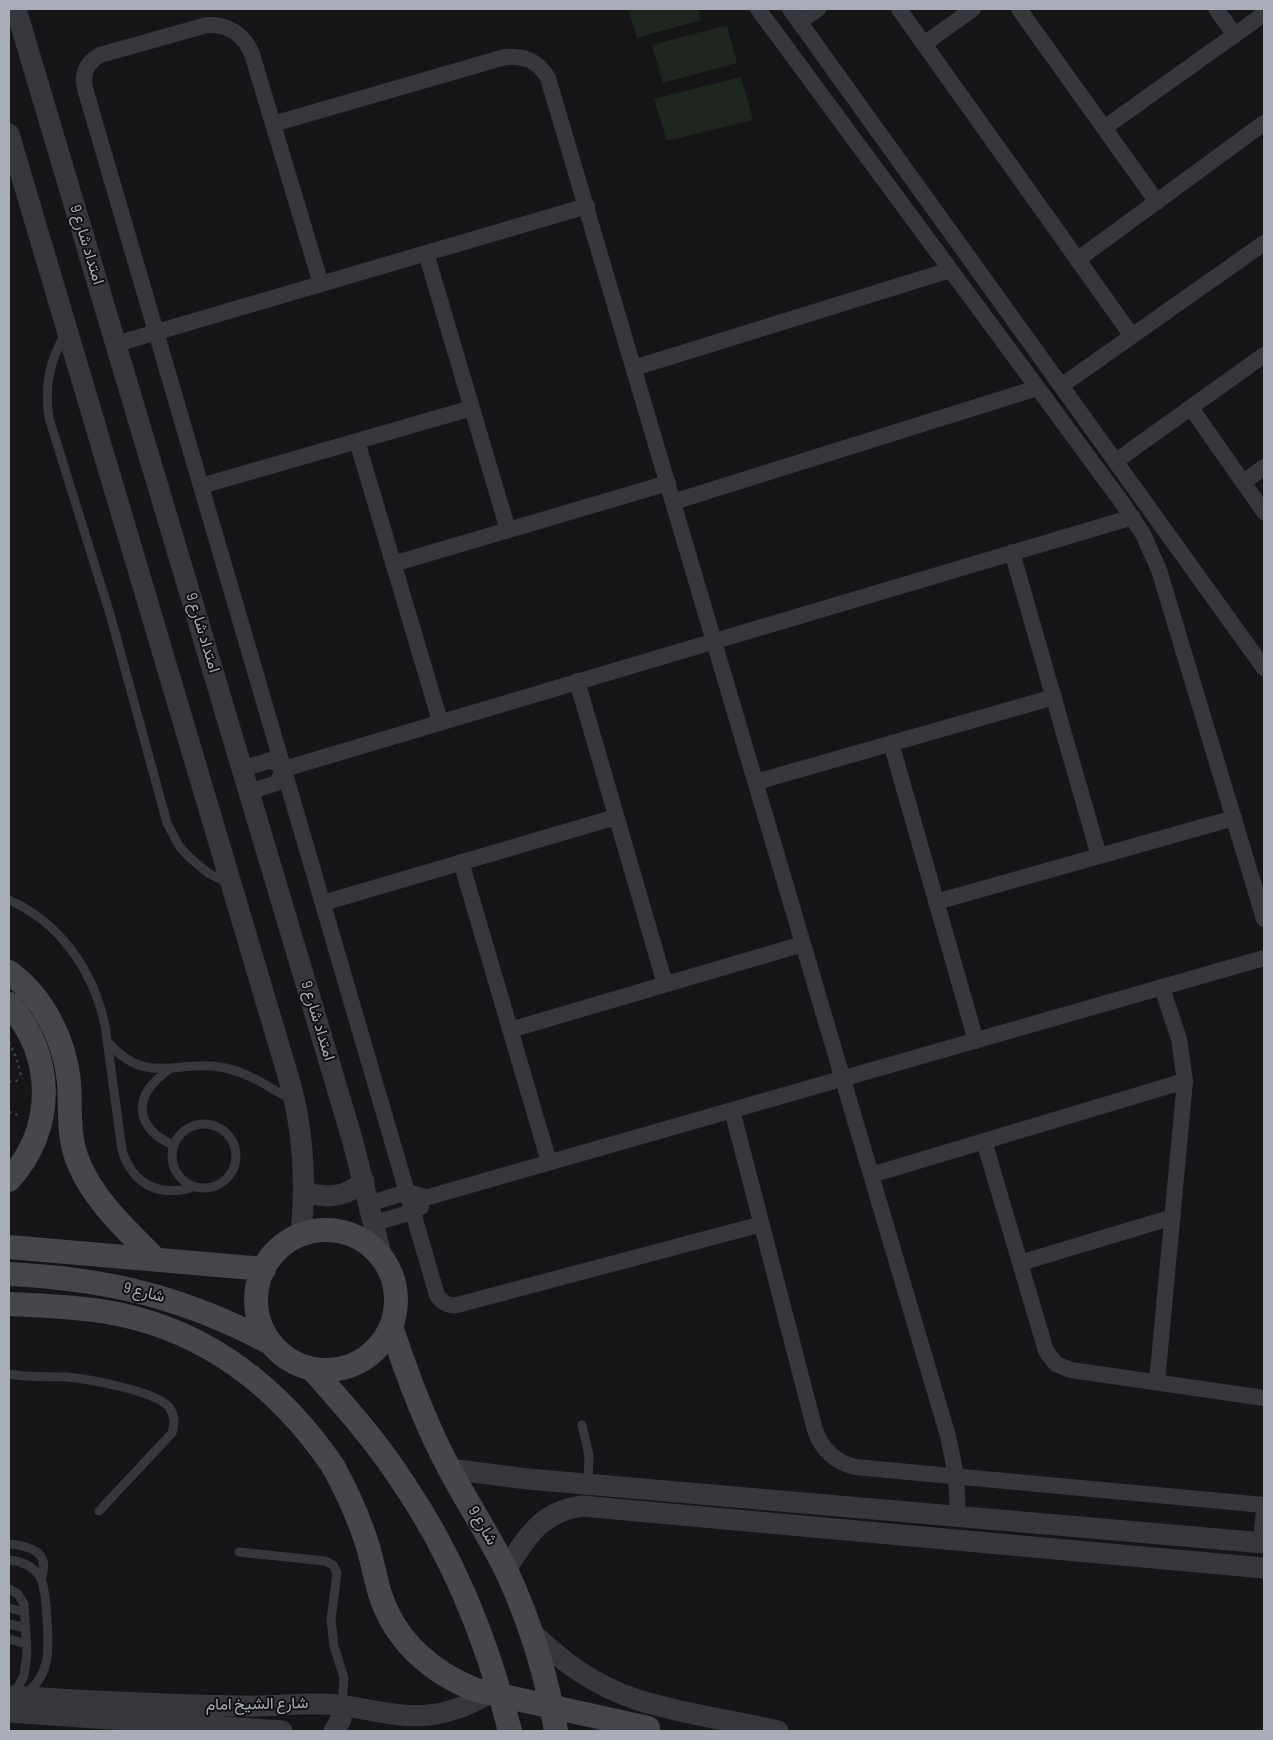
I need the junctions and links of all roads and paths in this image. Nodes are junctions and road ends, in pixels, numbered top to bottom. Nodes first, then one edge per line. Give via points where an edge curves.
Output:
1 (16, 9) edge
2 (758, 9) edge
3 (818, 9) edge
4 (899, 9) edge
5 (973, 9) edge
6 (1019, 9) edge
7 (1216, 9) edge
8 (1264, 14) edge
9 (794, 15) edge
10 (1235, 35) junction
11 (924, 44) junction
12 (273, 124) junction
13 (1264, 124) edge
14 (1104, 128) junction
15 (9, 134) edge
16 (12, 166) edge
17 (1157, 202) junction
18 (587, 206) junction
19 (1264, 243) edge
20 (426, 253) junction
21 (1077, 260) junction
22 (950, 270) junction
23 (321, 284) junction
24 (67, 331) junction
25 (156, 332) junction
26 (1132, 336) junction
27 (116, 344) junction
28 (1264, 355) edge
29 (634, 368) junction
30 (1061, 386) junction
31 (1036, 388) junction
32 (472, 408) junction
33 (1191, 408) junction
34 (357, 441) junction
35 (1116, 461) junction
36 (1264, 468) edge
37 (1244, 482) junction
38 (668, 484) junction
39 (201, 486) junction
40 (673, 502) junction
41 (1264, 512) edge
42 (1133, 517) junction
43 (508, 530) junction
44 (1012, 552) junction
45 (394, 564) junction
46 (714, 640) junction
47 (1264, 668) edge
48 (577, 681) junction
49 (1054, 697) junction
50 (440, 722) junction
51 (891, 743) junction
52 (242, 769) junction
53 (284, 769) junction
54 (756, 782) junction
55 (249, 792) junction
56 (616, 817) junction
57 (1234, 818) junction
58 (1099, 856) junction
59 (461, 862) junction
60 (232, 884) junction
61 (9, 900) edge
62 (936, 902) junction
63 (323, 903) junction
64 (1264, 919) edge
65 (803, 944) junction
66 (1264, 958) edge
67 (9, 972) edge
68 (665, 984) junction
69 (1162, 988) junction
70 (9, 1004) edge
71 (510, 1030) junction
72 (108, 1041) junction
73 (976, 1041) junction
74 (9, 1042) edge
75 (10, 1046) edge
76 (168, 1070) junction
77 (843, 1079) junction
78 (22, 1080) junction
79 (1185, 1081) junction
80 (9, 1082) edge
81 (22, 1086) dead end
82 (295, 1102) junction
83 (22, 1110) dead end
84 (732, 1110) junction
85 (9, 1112) edge
86 (21, 1116) junction
87 (20, 1121) dead end
88 (984, 1141) junction
89 (174, 1145) junction
90 (548, 1162) junction
91 (871, 1175) junction
92 (9, 1180) edge
93 (364, 1181) junction
94 (193, 1187) junction
95 (304, 1191) junction
96 (408, 1193) junction
97 (425, 1198) junction
98 (413, 1212) junction
99 (372, 1214) junction
100 (1172, 1217) junction
101 (762, 1224) junction
102 (301, 1235) junction
103 (9, 1247) edge
104 (154, 1258) junction
105 (382, 1258) junction
106 (1020, 1263) junction
107 (264, 1269) junction
108 (9, 1274) edge
109 (9, 1304) edge
110 (392, 1326) junction
111 (272, 1344) junction
112 (312, 1369) junction
113 (9, 1374) edge
114 (1157, 1382) junction
115 (1264, 1398) edge
116 (582, 1426) dead end
117 (449, 1469) junction
118 (956, 1475) junction
119 (588, 1484) junction
120 (674, 1492) junction
121 (1264, 1505) edge
122 (1264, 1510) edge
123 (99, 1511) dead end
124 (672, 1514) junction
125 (958, 1516) junction
126 (1263, 1543) edge
127 (9, 1544) edge
128 (239, 1552) dead end
129 (9, 1560) edge
130 (1264, 1568) edge
131 (506, 1570) junction
132 (41, 1579) junction
133 (9, 1589) edge
134 (9, 1608) edge
135 (25, 1612) junction
136 (9, 1624) edge
137 (26, 1628) junction
138 (530, 1630) junction
139 (9, 1640) edge
140 (26, 1644) junction
141 (498, 1686) junction
142 (618, 1692) junction
143 (13, 1700) edge
144 (342, 1705) junction
145 (107, 1725) edge
146 (232, 1730) edge
147 (654, 1730) edge
148 (282, 1731) edge
149 (334, 1731) edge
150 (510, 1731) edge
151 (556, 1731) edge
152 (619, 1731) edge
153 (778, 1731) edge

1 - 27 street, امتداد شارع 9
2 - 22 street
3 - 9 street
4 - 11 street
5 - 11 street
6 - 14 street
7 - 10 street
8 - 10 street
9 - 30 street
10 - 14 street
11 - 21 street
12 - 18 street via 505,57 527,58 540,66 548,78
12 - 23 street
12 - 25 street via 249,46 224,26 207,26 106,53 94,58 86,68 84,86
13 - 17 street
14 - 17 street
15 - 16 street
16 - 24 street
17 - 21 street
18 - 20 street
18 - 29 street
19 - 26 street
20 - 23 street
20 - 32 street
21 - 26 street
22 - 29 street
22 - 31 street
23 - 25 street
24 - 60 street
24 - 60 lane via 48,372 48,418 108,605 162,810 172,834 188,856 208,873
25 - 27 street
25 - 39 street
26 - 30 street
27 - 52 street, امتداد شارع 9
28 - 33 street
29 - 38 street
30 - 35 street
31 - 40 street
31 - 42 street
32 - 34 street
32 - 43 street
33 - 35 street
33 - 37 street
34 - 39 street
34 - 45 street
35 - 47 street
36 - 37 street
37 - 41 street
38 - 40 street
38 - 43 street
39 - 53 street
40 - 46 street
42 - 44 street
42 - 57 street via 1159,570
43 - 45 street
44 - 46 street
44 - 49 street
45 - 50 street
46 - 48 street
46 - 54 street
48 - 50 street
48 - 56 street
49 - 51 street
49 - 58 street
50 - 53 street
51 - 54 street
51 - 62 street
52 - 53 street via 272,760
52 - 55 street, امتداد شارع 9
53 - 55 street via 277,783
53 - 63 street
54 - 65 street
55 - 93 street, امتداد شارع 9
56 - 59 street
56 - 68 street
57 - 58 street
57 - 64 street
58 - 62 street
59 - 63 street
59 - 71 street
60 - 82 street
61 - 72 lane via 40,918 74,952 97,994
62 - 73 street
63 - 96 street
65 - 68 street
65 - 77 street
66 - 69 street
67 - 104 main road via 47,1014 62,1047 69,1082 70,1132 85,1177 102,1204
68 - 71 street
69 - 73 street
69 - 79 street via 1179,1039
70 - 92 main road via 34,1041 45,1090 36,1137 21,1166
71 - 90 street
72 - 76 lane via 130,1061 148,1068
72 - 94 lane via 122,1150 128,1166 145,1184 161,1190
73 - 77 street
74 - 75 path
75 - 78 path
76 - 82 lane via 202,1066 228,1069 252,1078
76 - 89 lane via 147,1091 143,1113 152,1133
77 - 84 street
77 - 91 street
78 - 80 path
78 - 81 path
79 - 88 street
79 - 100 street
82 - 95 street via 302,1146
83 - 86 path
84 - 90 street
84 - 101 street
85 - 86 path
86 - 87 path
88 - 91 street
88 - 106 street
89 - 94 lane via 175,1170
89 - 94 lane via 184,1132 199,1125 216,1126 233,1143 236,1160 225,1181 210,1188
90 - 97 street
91 - 118 street via 948,1436
93 - 95 street via 340,1195 322,1196
93 - 99 street, امتداد شارع 9
95 - 102 street
96 - 97 street
96 - 98 street
96 - 99 street
97 - 98 street
98 - 99 street
98 - 101 street via 437,1295 452,1306
99 - 105 street, امتداد شارع 9
100 - 106 street
100 - 114 street
101 - 118 street via 815,1430 823,1448 837,1460 855,1467
102 - 105 main road via 323,1230 345,1233 366,1242
102 - 107 main road via 275,1252
103 - 104 main road, شارع 9
104 - 107 main road, شارع 9
105 - 110 main road via 393,1279 395,1291
106 - 114 street via 1046,1351 1056,1364 1071,1370
107 - 111 main road via 257,1291 257,1308
108 - 111 main road, شارع 9 via 90,1282 153,1295 214,1315
109 - 147 main road, bridge via 120,1314 166,1328 232,1362 270,1392 304,1427 333,1466 361,1525 388,1613 406,1642 430,1666 476,1690
110 - 112 main road via 379,1347 360,1362 336,1370
110 - 117 main road, شارع 9 via 417,1399
111 - 112 main road via 290,1360
112 - 141 main road via 360,1423 422,1512 471,1609
113 - 123 lane via 69,1377 115,1385 155,1398 169,1407 174,1417 172,1433
114 - 115 street
116 - 119 lane via 589,1454
117 - 119 street
117 - 131 main road, شارع 9
118 - 121 street
118 - 125 street
119 - 120 street
120 - 124 street
120 - 125 street
122 - 126 street
124 - 130 street
124 - 131 street via 592,1506 563,1510 545,1519 531,1533
125 - 126 street
127 - 132 lane via 26,1546 39,1554 44,1569
128 - 144 lane via 326,1561 335,1569 337,1577 331,1620 334,1646 344,1678
129 - 132 lane via 26,1564
131 - 138 main road, شارع 9
132 - 143 lane via 48,1655 35,1685
133 - 135 lane via 20,1597
134 - 135 lane
135 - 137 lane
136 - 137 lane
137 - 140 lane
138 - 142 street via 571,1666
138 - 151 main road, شارع 9
139 - 140 lane
140 - 143 lane via 24,1676
141 - 144 street, شارع الشيخ امام via 465,1706 428,1715 402,1715
141 - 150 main road
142 - 152 street
142 - 153 street via 666,1708
143 - 144 street, شارع الشيخ امام via 168,1705
143 - 145 street, شارع الشيخ امام
144 - 149 street via 341,1719
145 - 146 street, شارع الشيخ امام
146 - 148 street, شارع الشيخ امام

